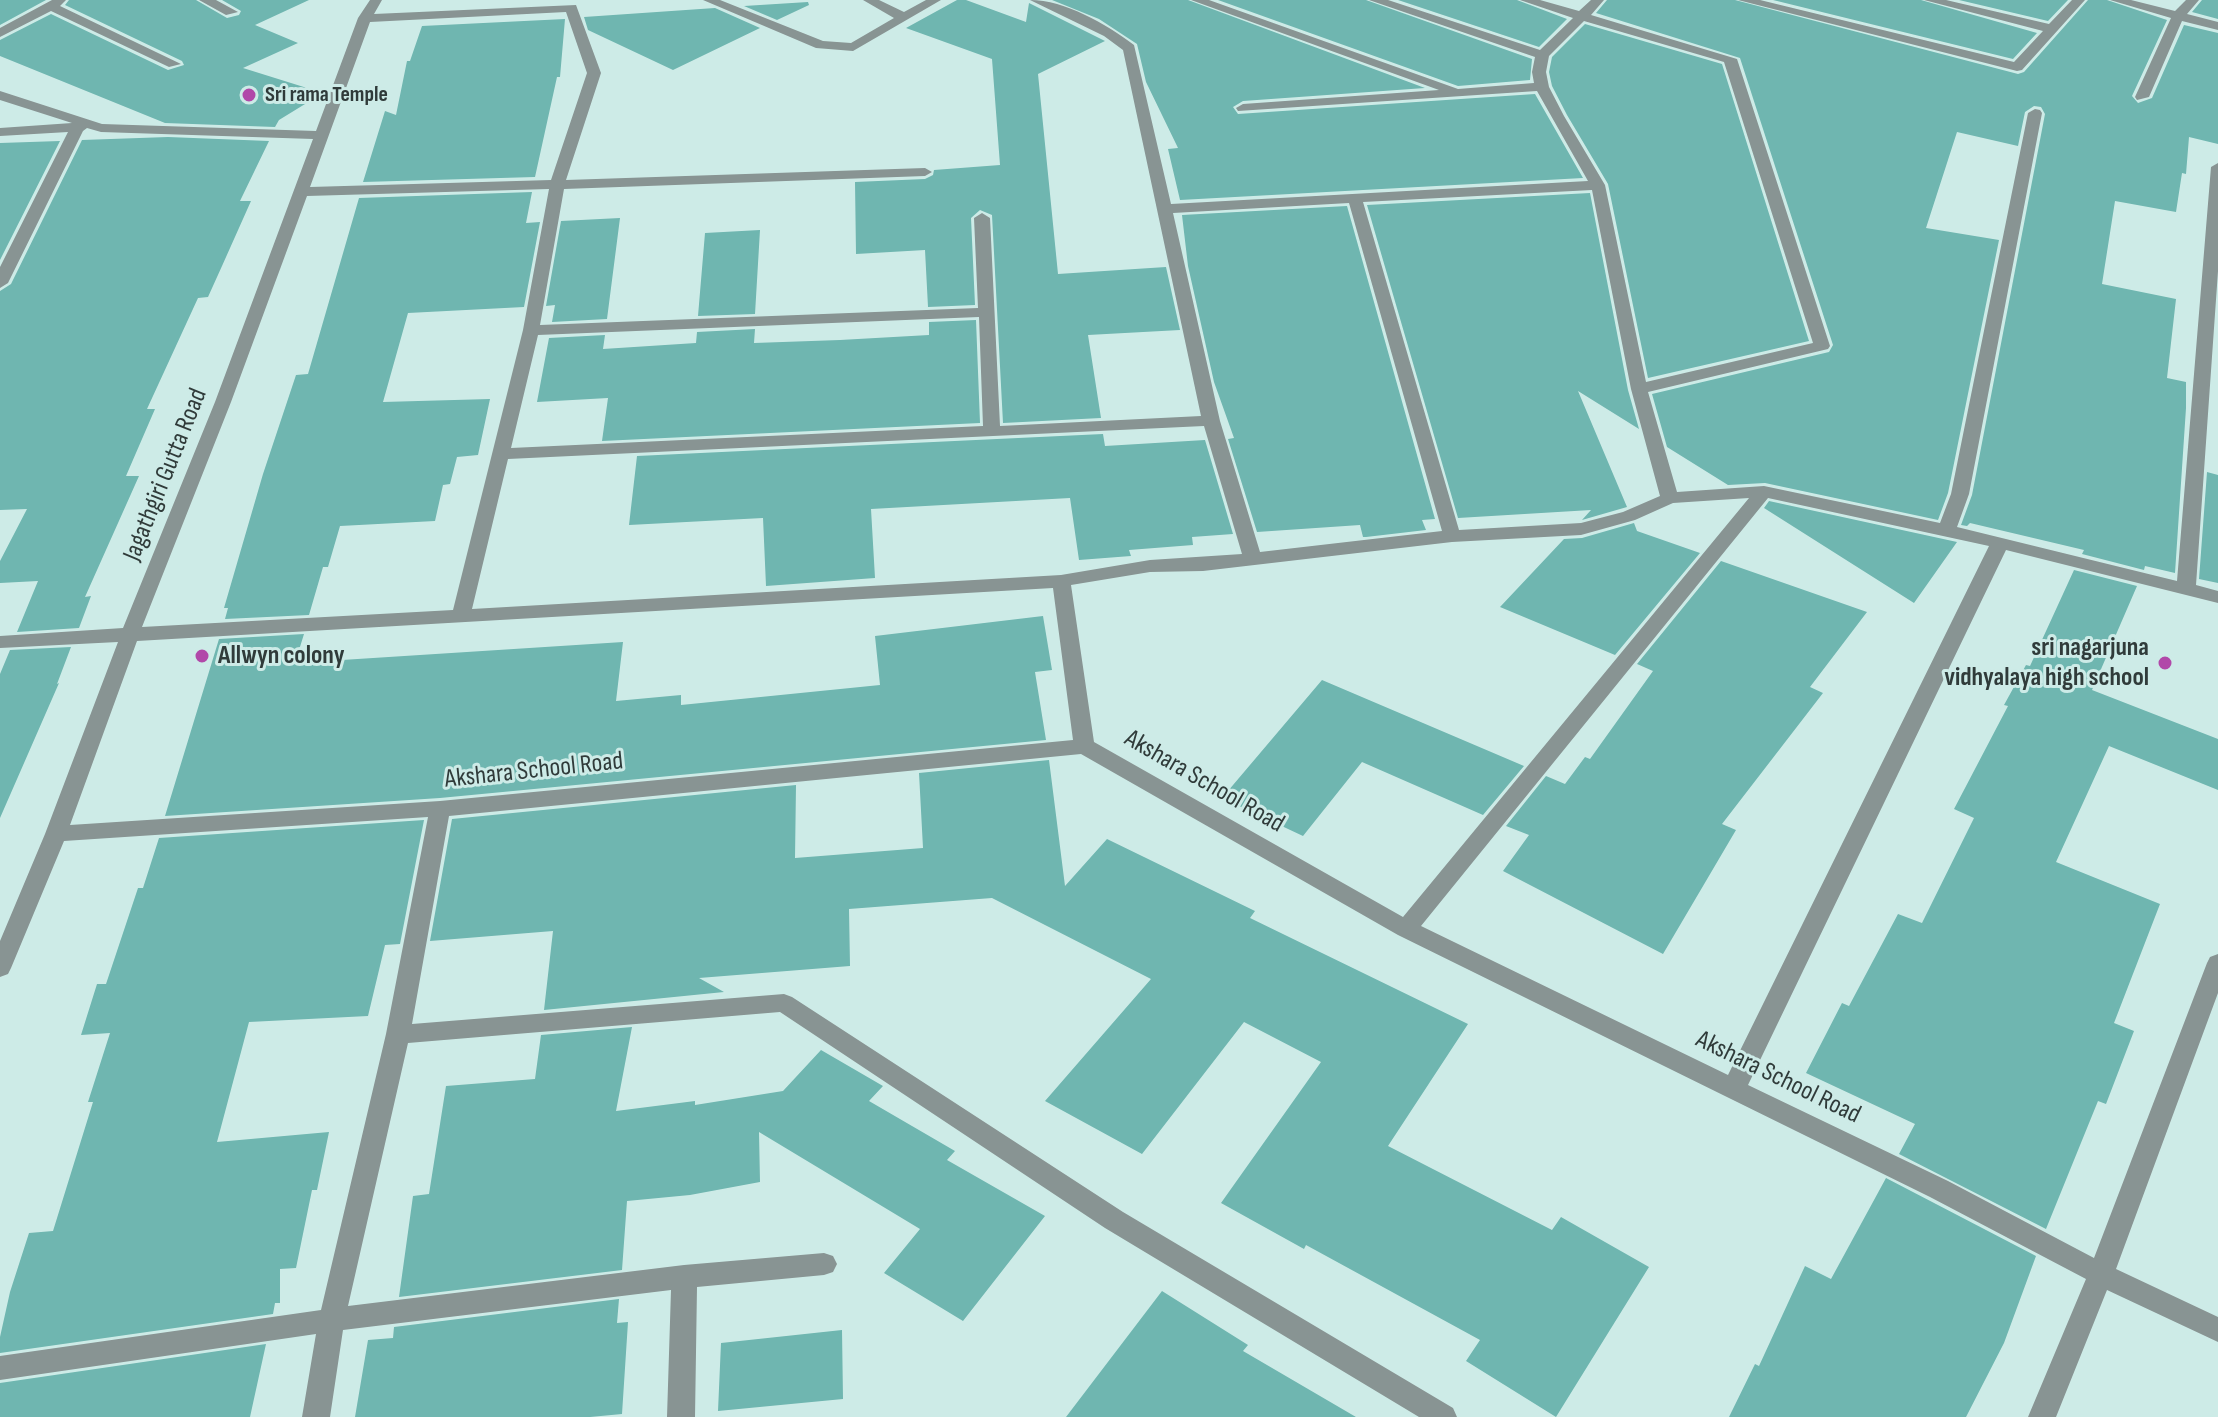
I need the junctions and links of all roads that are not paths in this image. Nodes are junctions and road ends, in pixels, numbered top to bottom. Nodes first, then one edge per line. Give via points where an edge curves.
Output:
1 (205, 0) edge
2 (376, 0) edge
3 (709, 0) edge
4 (869, 0) edge
5 (935, 0) edge
6 (1036, 0) edge
7 (1197, 0) edge
8 (1375, 0) edge
9 (1526, 0) edge
10 (1598, 0) edge
11 (1744, 0) edge
12 (1930, 0) edge
13 (2079, 0) edge
14 (2116, 0) edge
15 (2193, 0) edge
16 (56, 3) edge
17 (231, 12) dead end
18 (2178, 16) junction
19 (903, 17) junction
20 (1582, 17) junction
21 (365, 18) junction
22 (2218, 26) edge
23 (2052, 29) junction
24 (0, 33) edge
25 (1542, 55) junction
26 (174, 64) dead end
27 (1542, 87) junction
28 (1460, 93) junction
29 (0, 95) edge
30 (2142, 97) dead end
31 (1243, 108) dead end
32 (2035, 113) dead end
33 (78, 127) junction
34 (101, 128) junction
35 (0, 132) edge
36 (321, 135) junction
37 (2218, 167) edge
38 (925, 172) dead end
39 (558, 183) junction
40 (1598, 185) junction
41 (300, 192) junction
42 (1355, 199) junction
43 (1165, 209) junction
44 (982, 218) dead end
45 (0, 283) edge
46 (988, 312) junction
47 (531, 330) junction
48 (1639, 389) junction
49 (1211, 421) junction
50 (992, 431) junction
51 (502, 454) junction
52 (1764, 492) junction
53 (1670, 498) junction
54 (1947, 530) junction
55 (1452, 536) junction
56 (1999, 545) junction
57 (1253, 559) junction
58 (1061, 581) junction
59 (2186, 591) junction
60 (2218, 597) edge
61 (461, 616) junction
62 (129, 637) junction
63 (0, 642) edge
64 (1084, 746) junction
65 (440, 809) junction
66 (56, 834) junction
67 (1406, 929) junction
68 (2218, 963) edge
69 (0, 968) edge
70 (398, 1034) junction
71 (1734, 1088) junction
72 (824, 1264) dead end
73 (2101, 1274) junction
74 (684, 1276) junction
75 (332, 1318) junction
76 (2218, 1330) edge
77 (0, 1368) edge
78 (316, 1417) edge
79 (681, 1417) edge
80 (1443, 1417) edge
81 (2042, 1417) edge

1 - 17 street
2 - 21 street, Jagathgiri Gutta Road
3 - 19 street via 821,45 853,47
4 - 19 street
5 - 19 street
6 - 43 street via 1109,33 1129,48
7 - 28 street
8 - 25 street
9 - 20 street
10 - 20 street
11 - 23 street via 2017,67
12 - 23 street
13 - 23 street
14 - 18 street
15 - 18 street
16 - 24 street
16 - 26 street
18 - 22 street
18 - 30 street
20 - 25 street
20 - 48 street via 1730,59 1822,346
21 - 36 street, Jagathgiri Gutta Road
21 - 39 street via 571,8 594,73
25 - 27 street
27 - 28 street
27 - 40 street
28 - 31 street
29 - 34 street
32 - 54 street via 1960,494
33 - 34 street
33 - 35 street
33 - 45 street
34 - 36 street
36 - 41 street, Jagathgiri Gutta Road
37 - 59 street
38 - 39 street via 759,182
39 - 41 street
39 - 47 street
40 - 42 street
40 - 48 street
41 - 62 street, Jagathgiri Gutta Road
42 - 43 street
42 - 55 street
43 - 49 street
44 - 46 street
46 - 47 street
46 - 50 street
47 - 51 street
48 - 53 street
49 - 50 street
49 - 57 street
50 - 51 street
51 - 61 street
52 - 53 street
52 - 54 street
52 - 67 street
53 - 55 street via 1581,529
54 - 56 street
55 - 57 street
56 - 59 street
56 - 71 street
57 - 58 street via 1150,566
58 - 61 street
58 - 64 street
59 - 60 street
61 - 62 street
62 - 63 street
62 - 66 street, Jagathgiri Gutta Road
64 - 65 street, Akshara School Road
64 - 67 street, Akshara School Road
65 - 66 street, Akshara School Road
65 - 70 street
66 - 69 street, Jagathgiri Gutta Road
67 - 71 street, Akshara School Road
68 - 73 street
70 - 75 street
70 - 80 street via 784,1003 1114,1220
71 - 73 street, Akshara School Road
72 - 74 street
73 - 76 street, Akshara School Road
73 - 81 street
74 - 75 street
74 - 79 street
75 - 77 street
75 - 78 street

